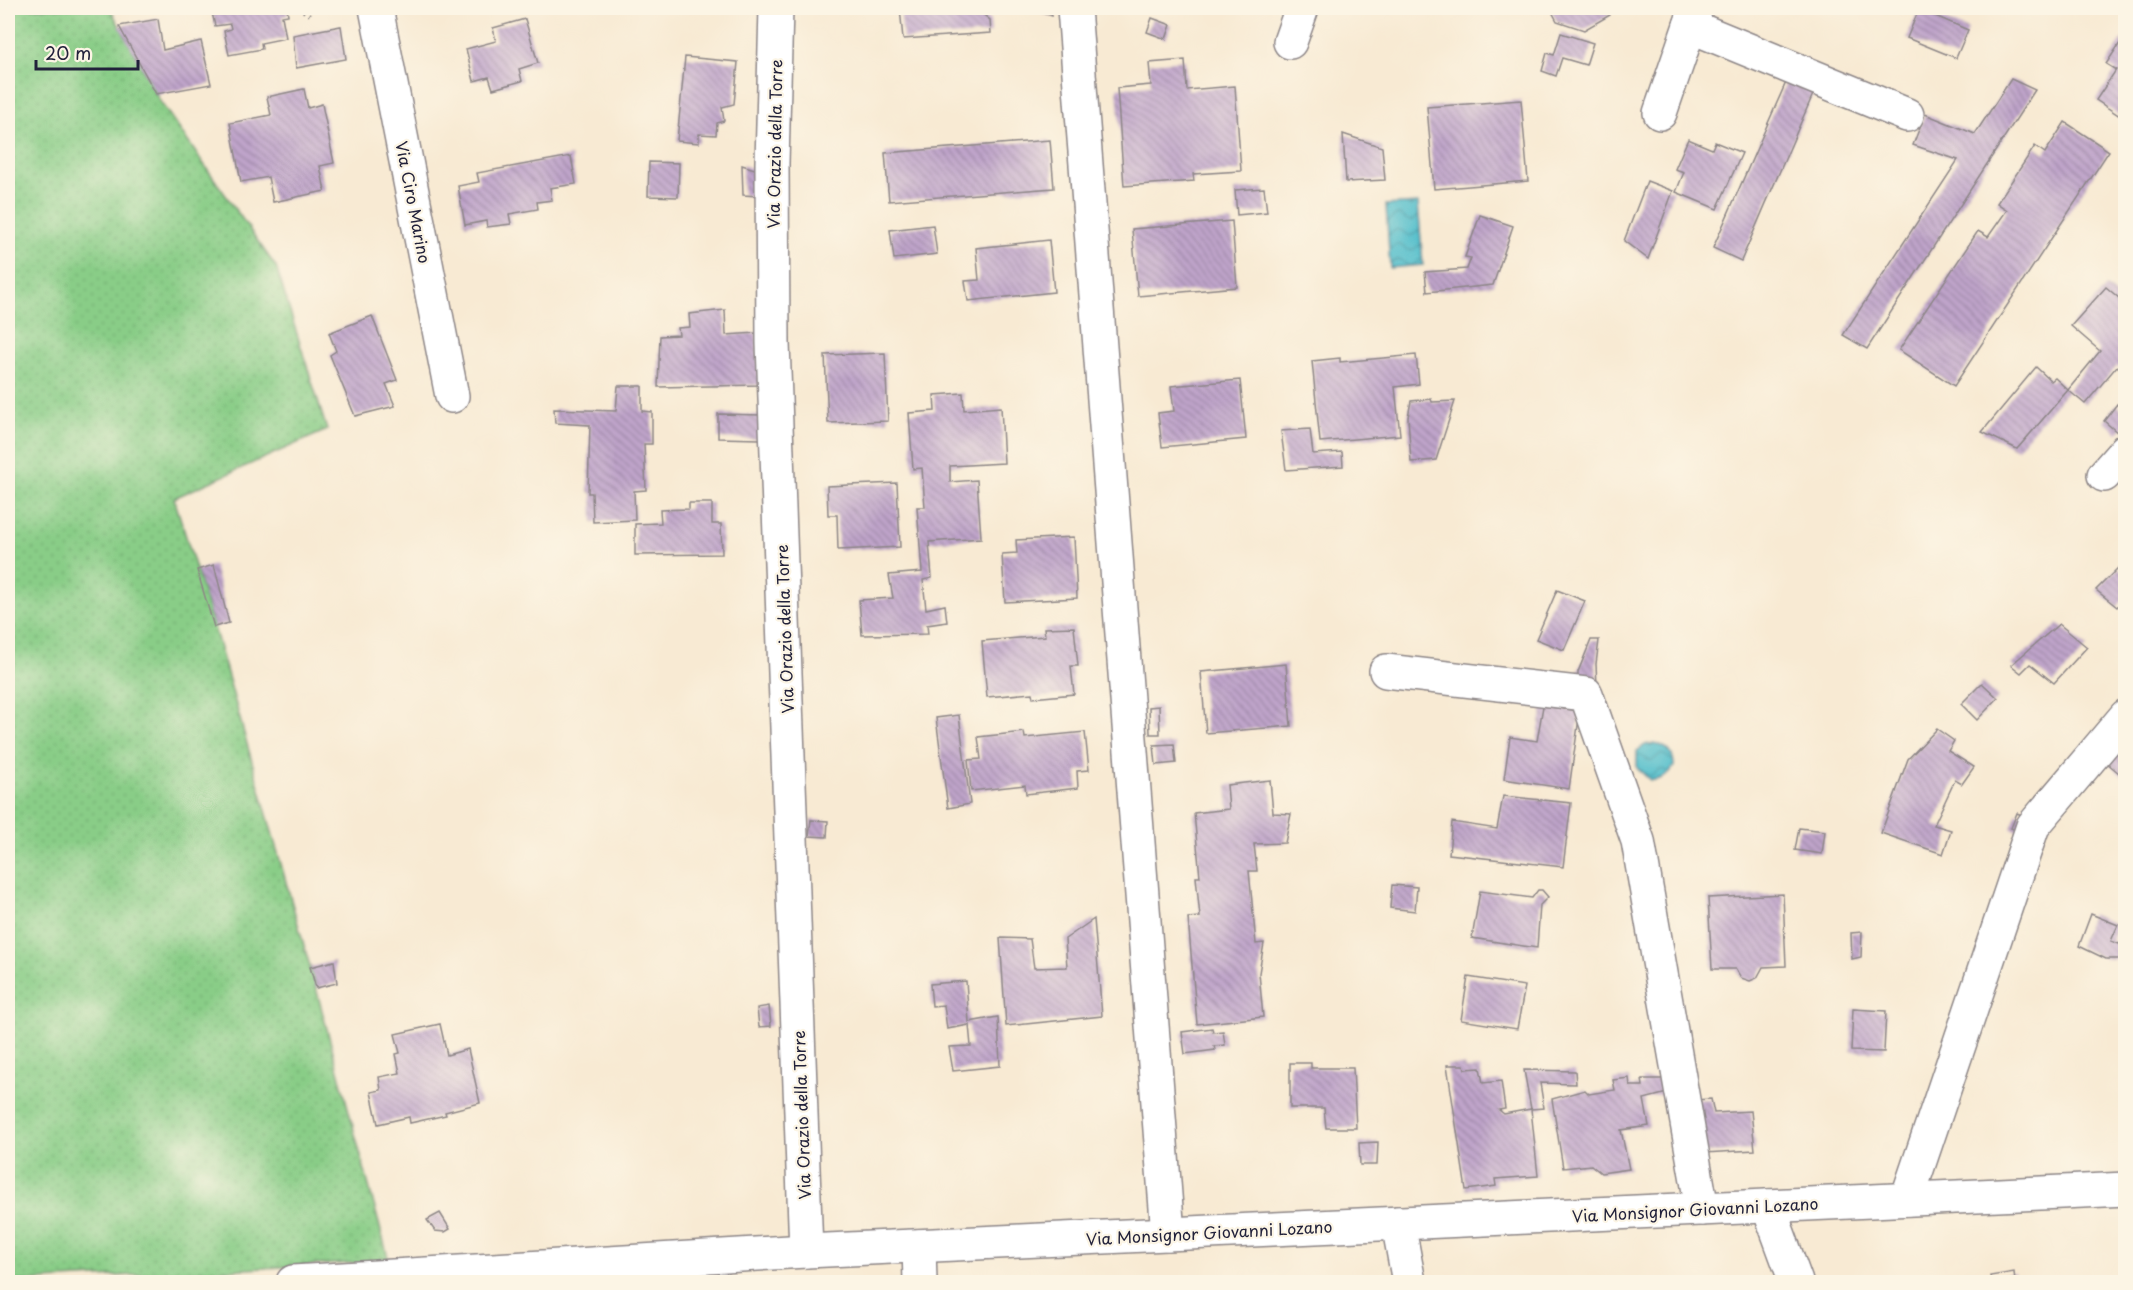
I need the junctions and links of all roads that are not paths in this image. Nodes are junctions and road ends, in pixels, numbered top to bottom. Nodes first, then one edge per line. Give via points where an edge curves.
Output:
1 (376, 8) edge
2 (776, 8) edge
3 (1074, 8) edge
4 (1302, 8) edge
5 (1693, 17) edge
6 (1290, 42) dead end
7 (1660, 113) dead end
8 (1907, 115) dead end
9 (452, 396) dead end
10 (2126, 450) edge
11 (2104, 475) dead end
12 (1386, 670) dead end
13 (2126, 716) edge
14 (2126, 1189) edge
15 (1906, 1199) junction
16 (1768, 1206) junction
17 (1702, 1209) junction
18 (1398, 1223) junction
19 (1167, 1234) junction
20 (920, 1246) junction
21 (806, 1251) junction
22 (585, 1274) edge
23 (293, 1282) edge
24 (920, 1282) edge
25 (1409, 1282) edge
26 (1796, 1282) edge

1 - 9 street, Via Ciro Marino
2 - 21 street, Via Orazio della Torre via 773,343
3 - 19 street
4 - 6 street
5 - 7 street
5 - 8 street
10 - 11 street
12 - 17 street via 1586,694 1638,841
13 - 15 street via 2033,826
14 - 15 street, Via Monsignor Giovanni Lozano
15 - 16 street, Via Monsignor Giovanni Lozano
16 - 17 street, Via Monsignor Giovanni Lozano
16 - 26 street
17 - 18 street, Via Monsignor Giovanni Lozano
18 - 19 street, Via Monsignor Giovanni Lozano
18 - 25 street
19 - 20 street, Via Monsignor Giovanni Lozano
20 - 21 street, Via Monsignor Giovanni Lozano
20 - 24 street
21 - 22 street, Via Monsignor Giovanni Lozano
22 - 23 street, Via Monsignor Giovanni Lozano

